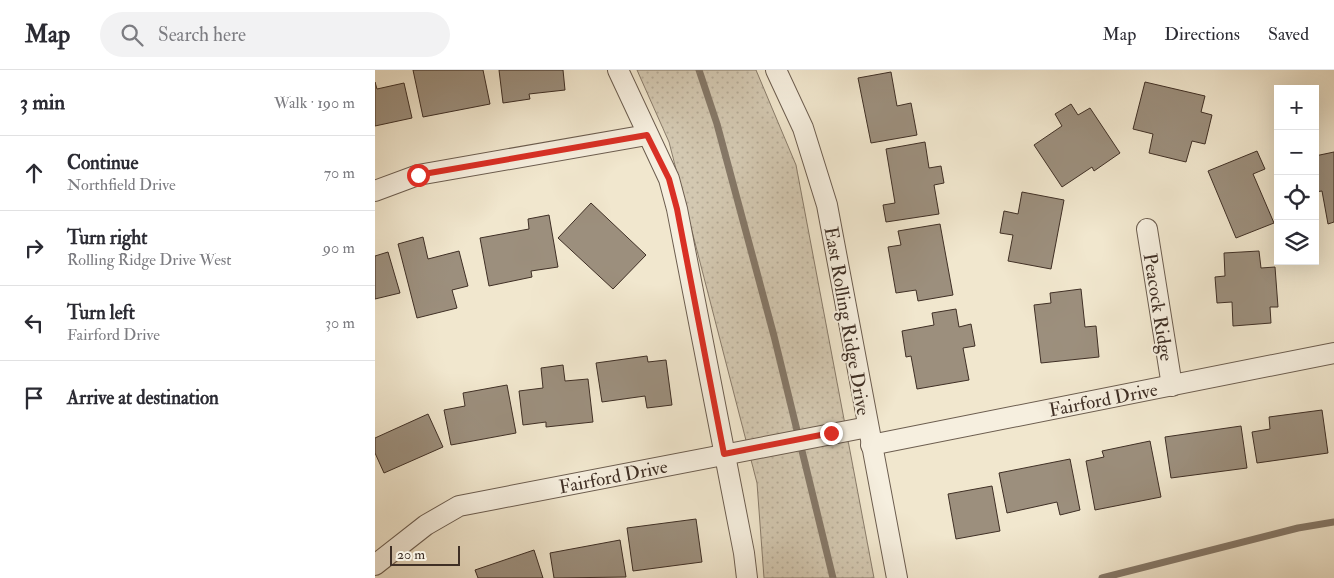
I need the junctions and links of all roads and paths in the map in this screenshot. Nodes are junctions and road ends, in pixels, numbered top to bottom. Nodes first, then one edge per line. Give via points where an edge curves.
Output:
1 (618, 70) edge
2 (776, 70) edge
3 (647, 135) junction
4 (375, 191) edge
5 (1147, 228) dead end
6 (1334, 353) edge
7 (1172, 386) junction
8 (869, 436) junction
9 (724, 454) junction
10 (375, 565) edge
11 (747, 578) edge
12 (897, 578) edge

1 - 3 street
2 - 8 street, East Rolling Ridge Drive via 803,128 827,205
3 - 4 street via 418,175
3 - 9 street via 669,179 677,209
5 - 7 street, Peacock Ridge
6 - 7 street, Fairford Drive
7 - 8 street, Fairford Drive
8 - 9 street, Fairford Drive via 831,433
8 - 12 street, East Rolling Ridge Drive
9 - 10 street, Fairford Drive via 459,506 426,525
9 - 11 street

